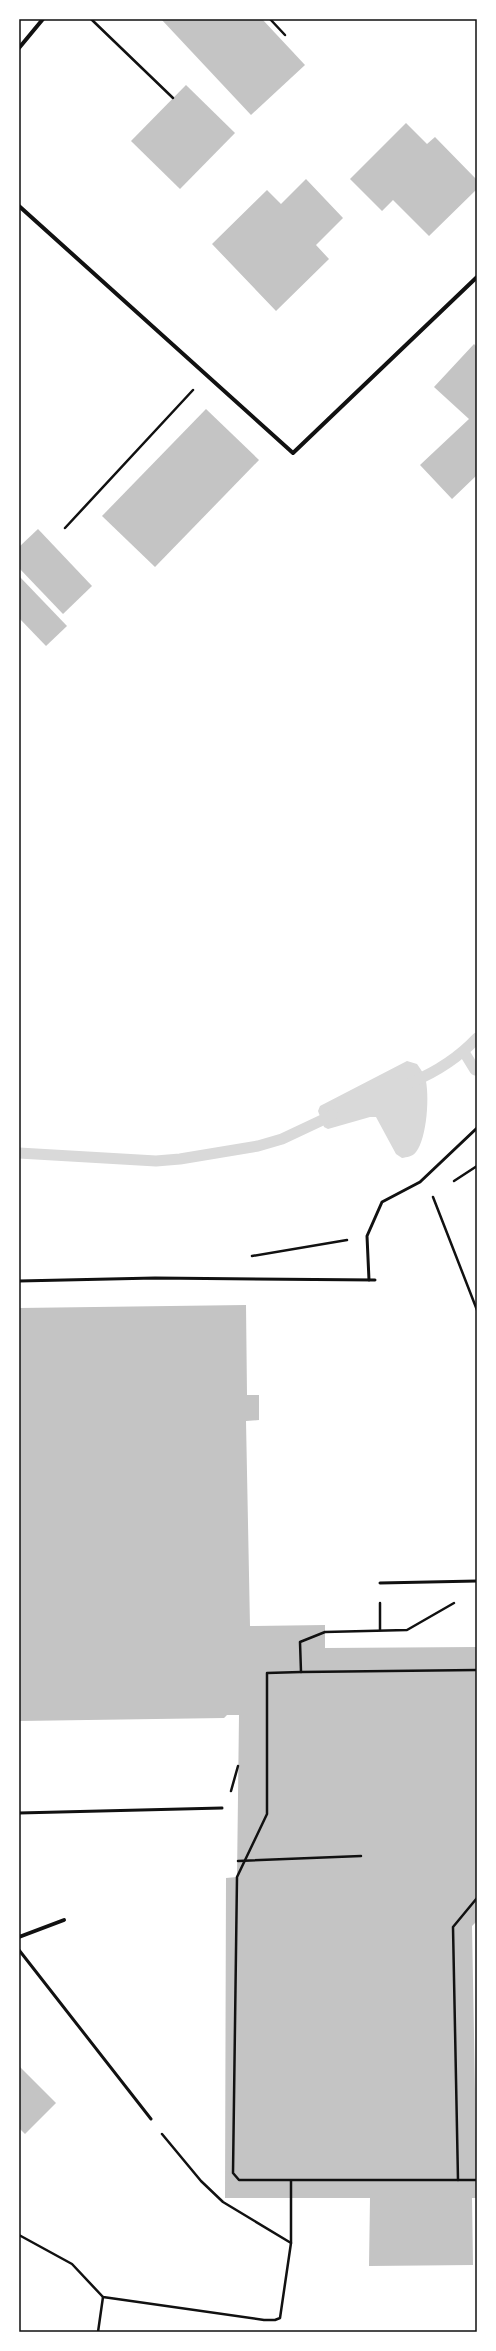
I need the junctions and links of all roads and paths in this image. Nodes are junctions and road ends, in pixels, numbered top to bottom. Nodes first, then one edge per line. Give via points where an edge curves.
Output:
1 (43, 19) edge
2 (91, 19) edge
3 (270, 19) edge
4 (285, 35) dead end
5 (19, 48) edge
6 (173, 98) dead end
7 (19, 206) edge
8 (477, 277) edge
9 (207, 375) junction
10 (65, 528) dead end
11 (477, 1128) edge
12 (432, 1194) dead end
13 (369, 1280) junction
14 (375, 1280) dead end
15 (19, 1281) edge
16 (477, 1310) edge
17 (477, 1581) edge
18 (380, 1583) joint
19 (458, 1601) dead end
20 (380, 1630) junction
21 (477, 1670) edge
22 (301, 1672) junction
23 (238, 1766) dead end
24 (222, 1808) joint
25 (19, 1813) edge
26 (360, 1856) dead end
27 (238, 1861) dead end
28 (246, 1861) junction
29 (477, 1898) edge
30 (64, 1920) dead end
31 (19, 1937) edge
32 (19, 1950) edge
33 (151, 2119) joint
34 (458, 2180) junction
35 (477, 2180) edge
36 (291, 2181) junction
37 (19, 2234) edge
38 (291, 2243) junction
39 (103, 2297) junction
40 (98, 2332) edge

1 - 5 street
2 - 6 path
3 - 4 path
7 - 9 street
8 - 9 street via 293,453
9 - 10 path
11 - 13 lane via 420,1182 382,1202 367,1236
12 - 16 path
13 - 14 lane
13 - 15 lane via 155,1278
17 - 18 lane
18 - 20 path
19 - 20 path via 407,1630
20 - 22 path via 325,1632 300,1642
21 - 22 path
22 - 28 path via 266,1673 266,1814
23 - 24 path via 229,1799
24 - 25 lane
26 - 28 path
27 - 28 path
28 - 36 path via 237,1877 233,2173 239,2180
29 - 34 path via 453,1927
30 - 31 street
32 - 33 lane
33 - 38 path via 201,2181 223,2202
34 - 35 path
34 - 36 path
36 - 38 path
37 - 39 path via 72,2264
38 - 39 path via 282,2313 280,2318 275,2320
39 - 40 path

